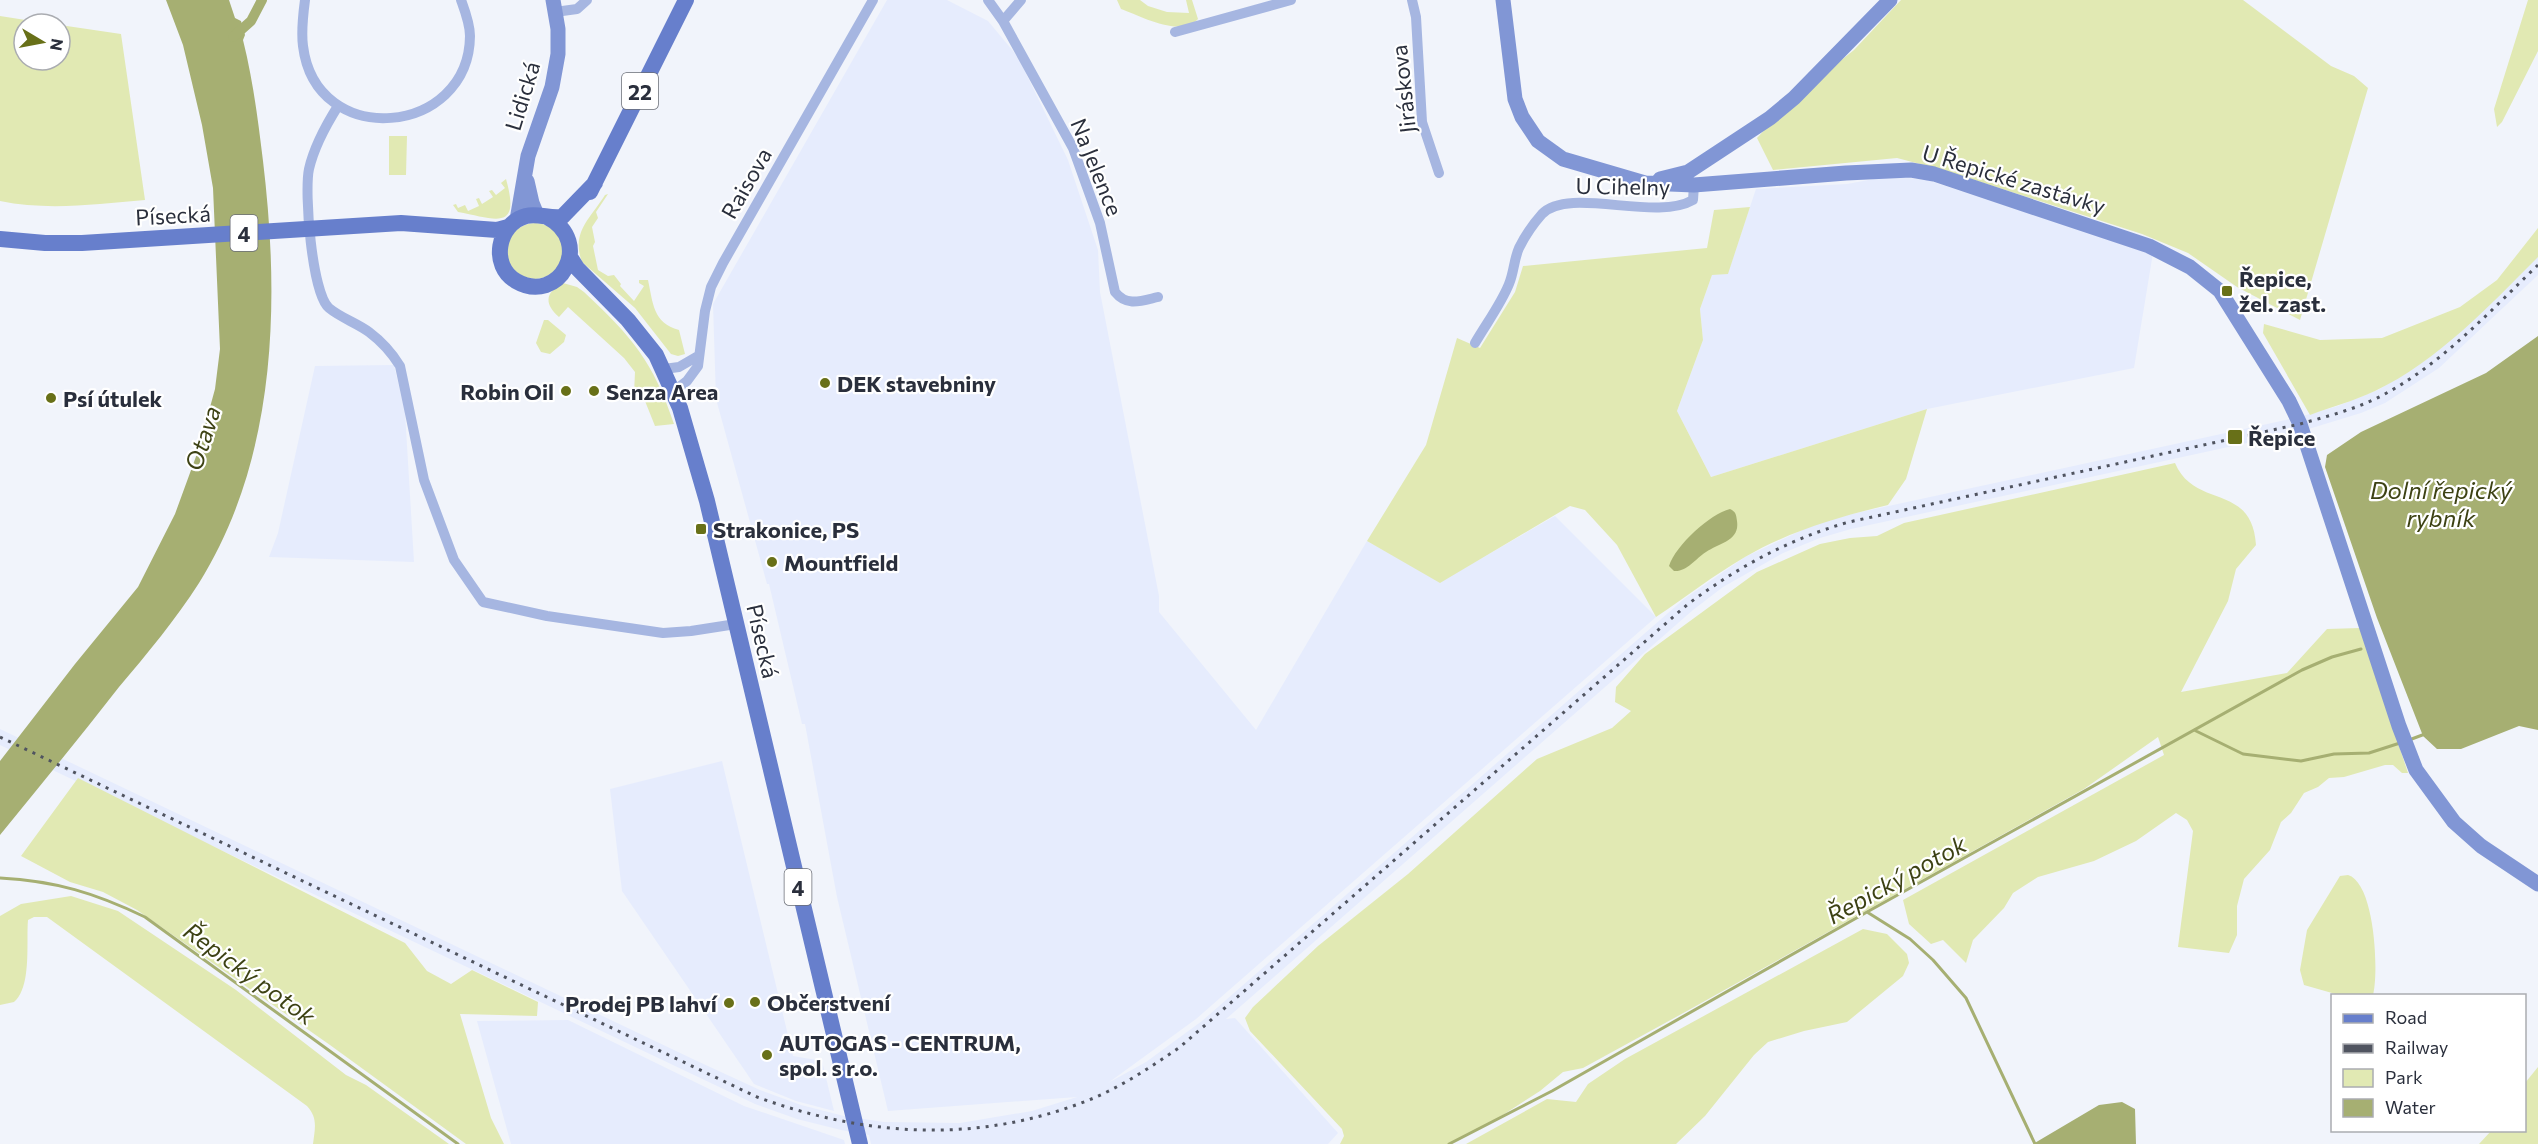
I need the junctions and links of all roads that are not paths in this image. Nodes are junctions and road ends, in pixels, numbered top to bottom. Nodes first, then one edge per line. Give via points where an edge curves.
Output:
1 (305, 0) edge
2 (461, 0) edge
3 (587, 0) edge
4 (686, 0) edge
5 (873, 0) edge
6 (988, 0) edge
7 (1022, 0) edge
8 (1291, 0) edge
9 (1412, 0) edge
10 (1503, 0) edge
11 (1890, 0) edge
12 (554, 6) edge
13 (1003, 21) junction
14 (1175, 32) dead end
15 (338, 106) junction
16 (526, 169) junction
17 (1439, 172) dead end
18 (1691, 179) junction
19 (595, 183) junction
20 (542, 216) junction
21 (512, 224) junction
22 (456, 226) junction
23 (568, 237) junction
24 (0, 239) edge
25 (499, 249) junction
26 (570, 257) junction
27 (558, 279) junction
28 (1158, 297) dead end
29 (610, 302) junction
30 (1476, 344) dead end
31 (698, 356) junction
32 (664, 369) junction
33 (674, 391) junction
34 (730, 625) junction
35 (2538, 884) edge
36 (860, 1144) edge

1 - 15 street via 302,45 308,67 321,90
2 - 15 street via 470,35 467,52 460,73 436,101 420,112 399,118 366,116
3 - 12 street via 577,9
4 - 19 main road, 22
5 - 31 street, Raisova via 723,263 711,288
6 - 13 street, Na Jelence
7 - 13 street
8 - 14 street
9 - 17 street, Jiráskova via 1422,122
10 - 18 main road, U Řepické zastávky via 1515,99 1529,130 1549,150 1563,159 1646,183
11 - 18 main road via 1794,98
12 - 16 main road, Lidická via 558,54 552,87 532,139
13 - 28 street, Na Jelence via 1073,148 1100,223 1115,292 1121,300 1131,303
15 - 34 street, Písecká via 316,146 307,187 318,287 327,307 369,332 400,366 424,480 454,560 483,602 654,632 679,633
16 - 20 main road, Lidická via 532,203
16 - 21 main road, Lidická
18 - 30 street, U Cihelny via 1693,200 1683,206 1553,206 1542,215 1519,249 1509,284
18 - 35 main road, U Řepické zastávky via 1911,170 1934,174 2173,256 2220,291 2300,424 2416,770 2454,822 2481,846
19 - 20 main road, 22 via 562,217
19 - 23 main road, 22
20 - 21 main road, 4
20 - 23 main road via 556,221
21 - 22 main road, Písecká / 4 via 498,230
21 - 25 main road via 503,234
22 - 24 main road, Písecká / 4 via 401,223 62,243
22 - 25 main road, Písecká / 4 via 483,236
23 - 26 main road
25 - 27 main road, 4 via 500,261 514,280 535,287
26 - 27 main road
26 - 29 main road, Písecká / 4
27 - 29 main road, Písecká / 4 via 577,281
29 - 32 main road, Písecká / 4
31 - 32 street via 679,367
31 - 33 street, Raisova via 693,374
32 - 33 main road, Písecká / 4
33 - 34 main road, Písecká / 4 via 698,466
34 - 36 main road, Písecká / 4

